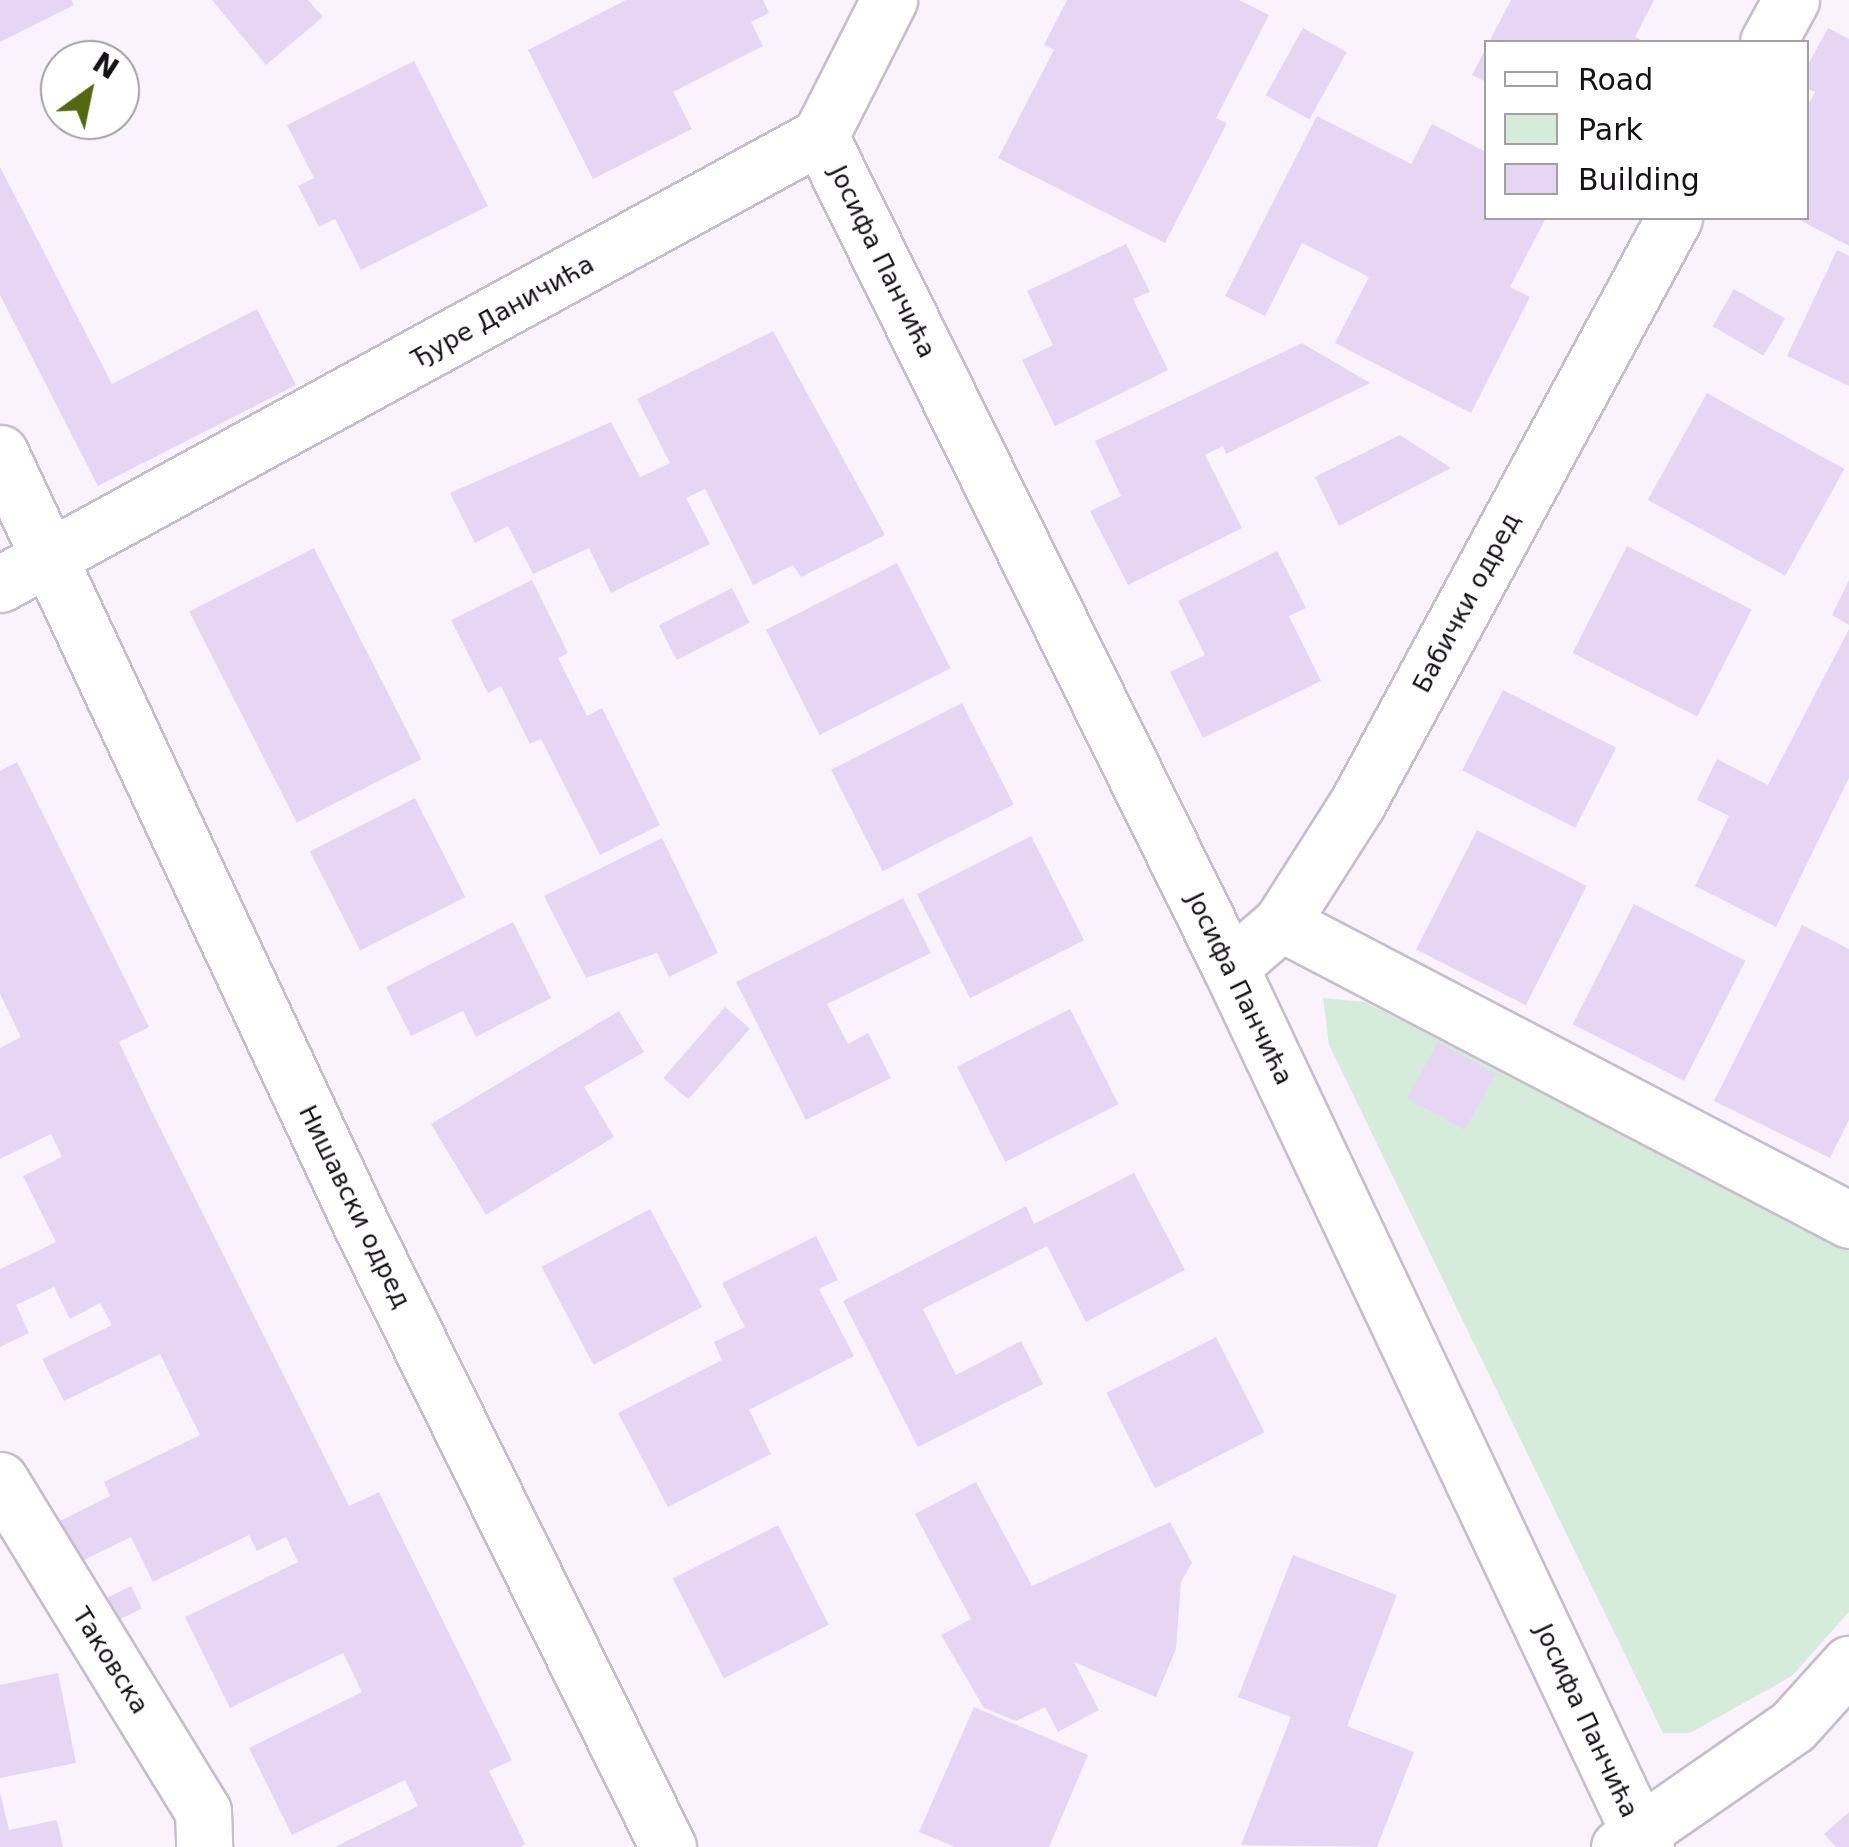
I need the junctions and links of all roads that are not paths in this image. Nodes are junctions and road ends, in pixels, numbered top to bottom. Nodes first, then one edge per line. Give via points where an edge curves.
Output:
1 (888, 0) edge
2 (1791, 0) edge
3 (1769, 40) edge
4 (820, 136) junction
5 (1673, 220) edge
6 (0, 452) edge
7 (52, 561) junction
8 (0, 584) edge
9 (1282, 923) junction
10 (1230, 967) junction
11 (1849, 1220) edge
12 (0, 1480) edge
13 (1849, 1664) edge
14 (1635, 1844) edge
15 (204, 1847) edge
16 (668, 1847) edge

1 - 4 street
2 - 3 street
4 - 7 street, Ђуре Даничића
4 - 10 street, Јосифа Панчића
5 - 9 street, Бабички одред via 1398,733
6 - 7 street, Нишавски одред
7 - 8 street
7 - 16 street, Нишавски одред via 363,1229
9 - 10 street, Бабички одред
9 - 11 street
10 - 14 street, Јосифа Панчића
12 - 15 street, Таковска via 203,1810
13 - 14 street via 1793,1726

